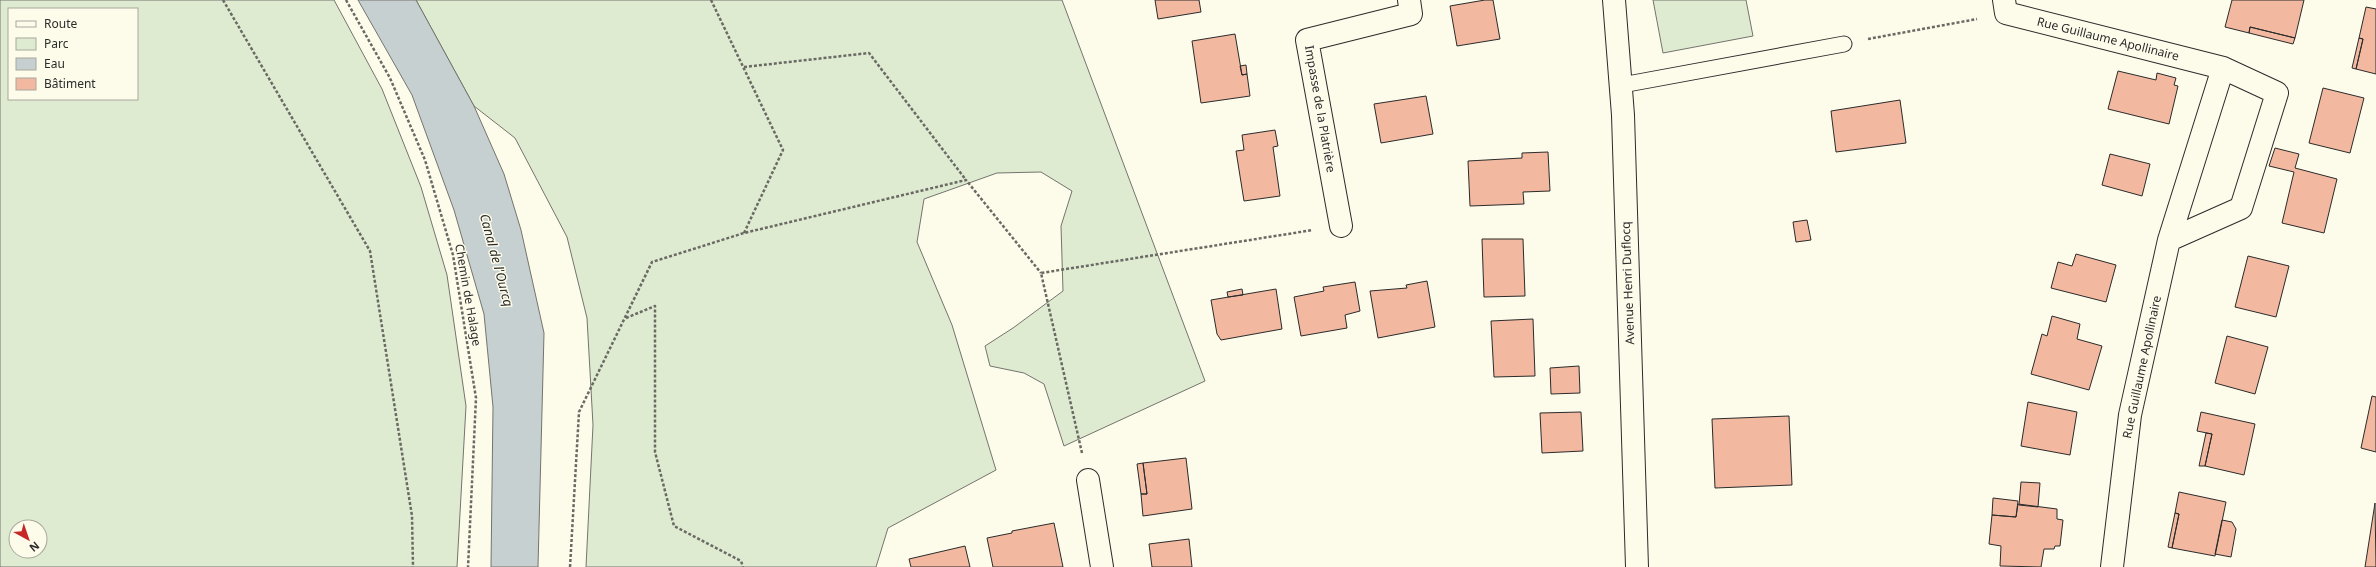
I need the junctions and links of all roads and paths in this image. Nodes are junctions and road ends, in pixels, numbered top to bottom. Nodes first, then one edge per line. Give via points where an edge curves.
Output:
1 (222, 0) edge
2 (346, 0) edge
3 (712, 0) edge
4 (1408, 0) edge
5 (1614, 0) edge
6 (2005, 7) edge
7 (1844, 44) joint
8 (744, 67) junction
9 (2223, 68) junction
10 (1622, 85) junction
11 (966, 180) junction
12 (1341, 226) joint
13 (744, 233) junction
14 (2169, 240) junction
15 (1041, 273) junction
16 (625, 318) junction
17 (1088, 480) joint
18 (414, 567) edge
19 (468, 567) edge
20 (570, 567) edge
21 (743, 567) edge
22 (1102, 567) edge
23 (1637, 567) edge
24 (2112, 567) edge

1 - 18 path via 370,251 412,516
2 - 19 path, Chemin de Halage via 390,78 425,160 454,255 476,398
3 - 8 path
4 - 12 street, Impasse de la Platrière via 1411,14 1307,40
5 - 10 street, Avenue Henri Duflocq
6 - 7 path
6 - 9 street, Rue Guillaume Apollinaire
7 - 10 lane
8 - 11 path via 869,53
8 - 13 path via 783,150
9 - 14 street, Rue Guillaume Apollinaire
9 - 14 street, Rue Guillaume Apollinaire via 2277,92 2241,208
10 - 23 street, Avenue Henri Duflocq
11 - 13 path
11 - 15 path
12 - 15 path
13 - 16 path via 652,262
14 - 24 street, Rue Guillaume Apollinaire via 2130,415
15 - 17 path
16 - 20 path via 579,412
16 - 21 path via 655,306 655,452 674,526 741,562
17 - 22 street

